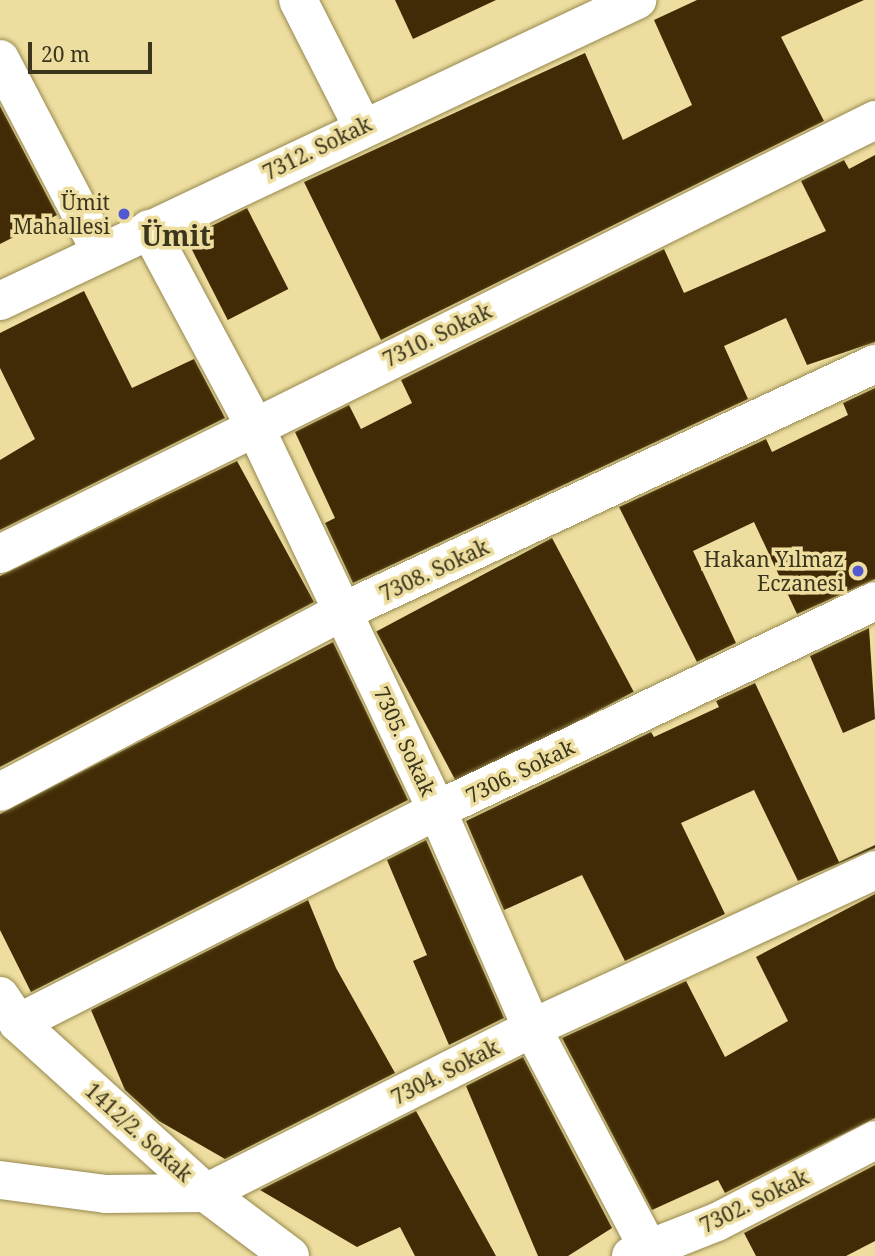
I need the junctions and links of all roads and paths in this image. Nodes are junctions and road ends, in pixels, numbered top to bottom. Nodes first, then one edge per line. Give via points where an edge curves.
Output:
1 (298, 0) edge
2 (637, 0) edge
3 (0, 59) edge
4 (875, 120) edge
5 (362, 126) junction
6 (149, 229) junction
7 (101, 253) junction
8 (0, 301) edge
9 (875, 364) edge
10 (254, 425) junction
11 (0, 554) edge
12 (875, 601) edge
13 (344, 611) junction
14 (0, 792) edge
15 (437, 810) junction
16 (875, 870) edge
17 (9, 1009) edge
18 (532, 1028) junction
19 (875, 1140) edge
20 (0, 1180) edge
21 (206, 1193) junction
22 (644, 1253) edge
23 (290, 1256) edge

1 - 5 street
2 - 5 street, 7312. Sokak
3 - 7 street
4 - 10 street, 7310. Sokak
5 - 6 street, 7312. Sokak
6 - 7 street, 7312. Sokak
6 - 10 street, 7305. Sokak
7 - 8 street, 7312. Sokak
9 - 13 street, 7308. Sokak
10 - 11 street, 7310. Sokak
10 - 13 street, 7305. Sokak
12 - 15 street, 7306. Sokak
13 - 14 street, 7308. Sokak
13 - 15 street, 7305. Sokak
15 - 17 street, 7306. Sokak
15 - 18 street, 7305. Sokak
16 - 18 street, 7304. Sokak
17 - 21 street, 1412/2. Sokak
18 - 21 street, 7304. Sokak
18 - 22 street, 7305. Sokak
19 - 22 street, 7302. Sokak via 717,1222
20 - 21 street, 7304. Sokak via 106,1194
21 - 23 street, 1412/2. Sokak

